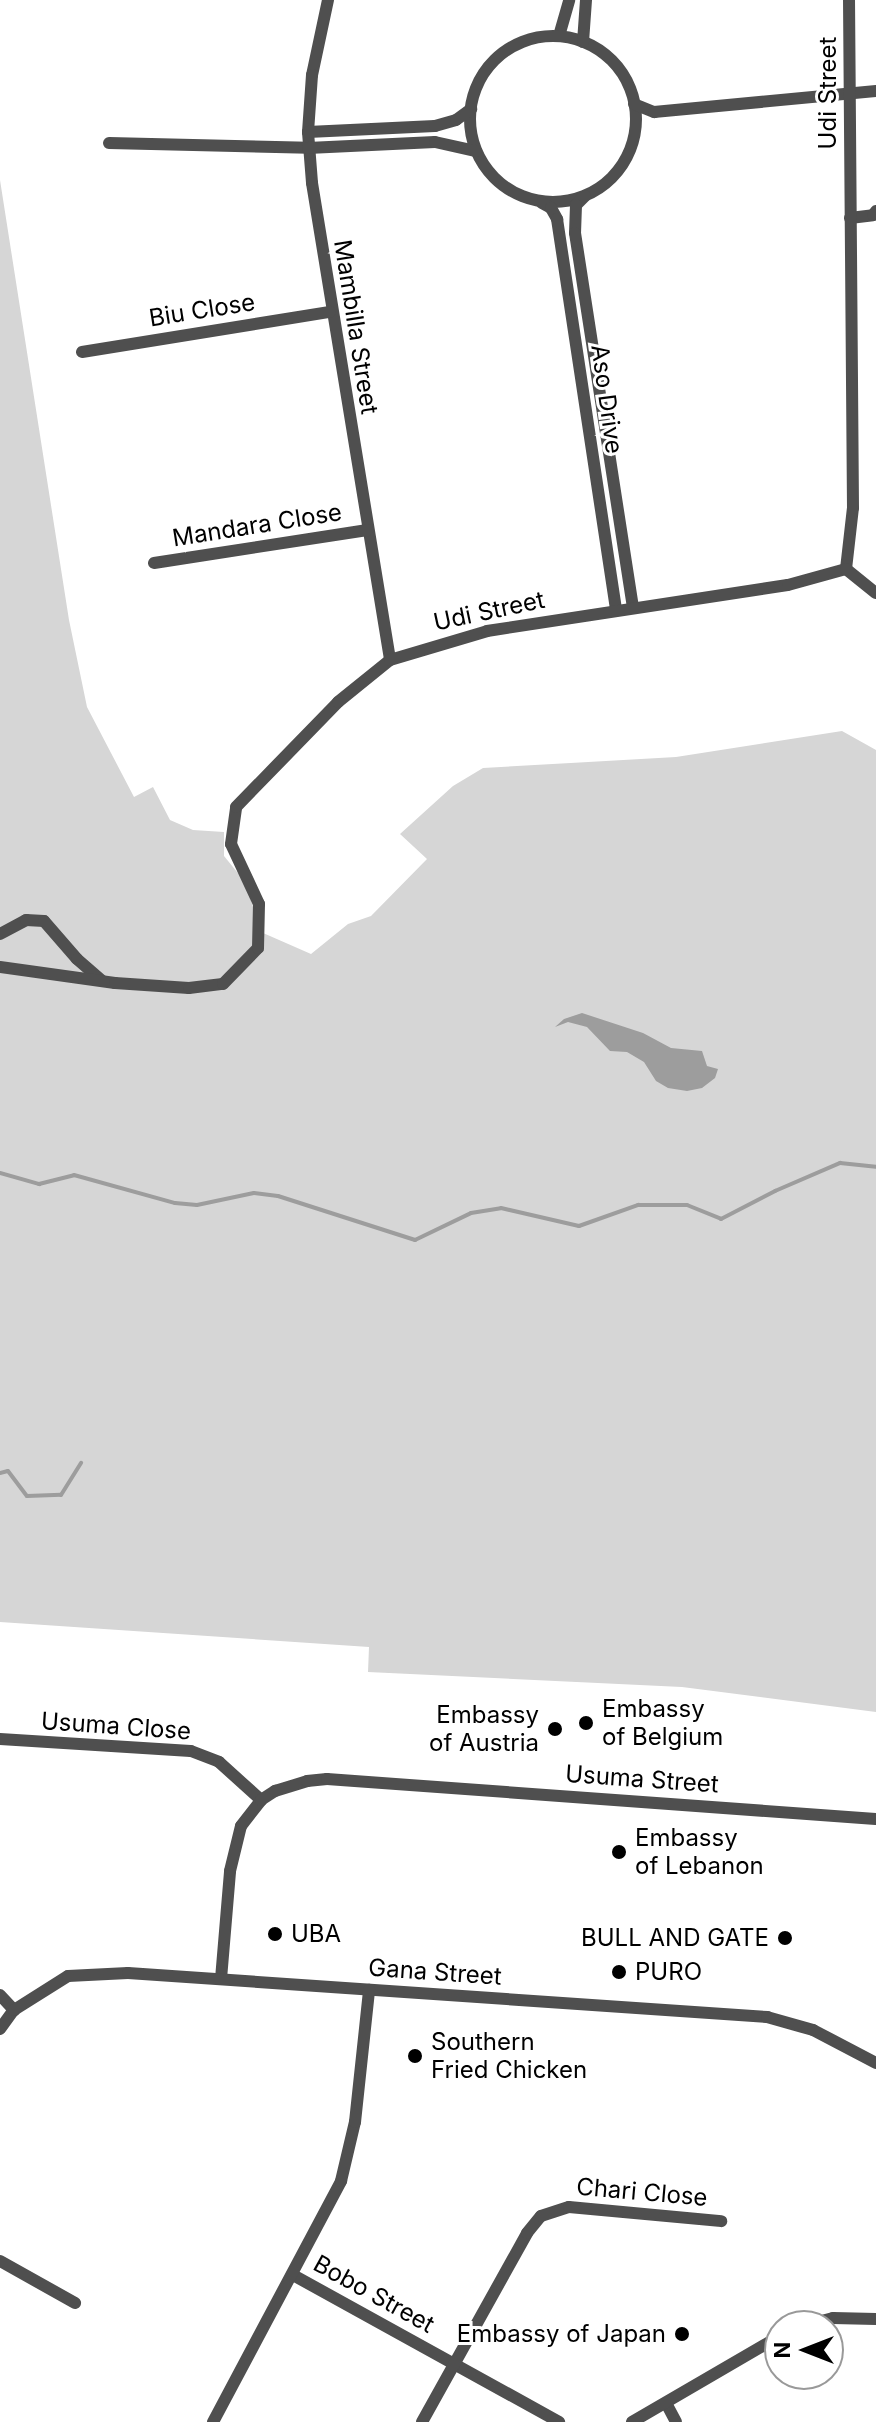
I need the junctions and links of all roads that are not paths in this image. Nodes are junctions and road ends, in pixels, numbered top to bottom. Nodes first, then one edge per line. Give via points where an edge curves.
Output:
1 (328, 0) edge
2 (569, 0) edge
3 (586, 0) edge
4 (849, 0) edge
5 (559, 36) junction
6 (583, 42) junction
7 (876, 91) edge
8 (850, 92) junction
9 (634, 104) junction
10 (471, 109) junction
11 (308, 132) junction
12 (109, 143) dead end
13 (308, 148) junction
14 (476, 151) junction
15 (586, 196) junction
16 (539, 202) junction
17 (876, 211) edge
18 (850, 218) junction
19 (330, 312) junction
20 (82, 352) dead end
21 (367, 530) junction
22 (154, 563) dead end
23 (846, 569) junction
24 (876, 593) edge
25 (633, 608) junction
26 (616, 611) junction
27 (390, 660) junction
28 (0, 934) edge
29 (0, 967) edge
30 (103, 981) junction
31 (0, 1739) edge
32 (261, 1800) junction
33 (876, 1819) edge
34 (221, 1979) junction
35 (369, 1990) junction
36 (0, 1995) edge
37 (14, 2010) junction
38 (0, 2029) edge
39 (876, 2063) edge
40 (721, 2221) dead end
41 (0, 2261) edge
42 (293, 2275) junction
43 (75, 2303) dead end
44 (844, 2318) edge
45 (876, 2319) edge
46 (764, 2345) edge
47 (455, 2364) junction
48 (666, 2403) junction
49 (213, 2422) edge
50 (422, 2422) edge
51 (559, 2422) edge
52 (632, 2422) edge
53 (676, 2422) edge

1 - 11 street, Mambilla Street via 312,75
2 - 5 street
3 - 6 street
4 - 8 street, Udi Street
5 - 6 street
5 - 10 street via 526,41 497,58 477,85
6 - 9 street via 617,67
7 - 8 street
8 - 9 street via 654,112
8 - 18 street, Udi Street
9 - 15 street via 635,131 623,163
10 - 11 street via 435,126
10 - 14 street
11 - 13 street, Mambilla Street
12 - 13 street
13 - 14 street via 435,142
13 - 19 street, Mambilla Street
14 - 16 street via 502,184
15 - 16 street
15 - 25 street, Aso Drive via 576,205 574,225
16 - 26 street, Aso Drive via 557,219
17 - 18 street
18 - 23 street, Udi Street via 853,508
19 - 20 street, Biu Close
19 - 21 street, Mambilla Street
21 - 22 street, Mandara Close
21 - 27 street, Mambilla Street
23 - 24 street
23 - 25 street, Udi Street via 788,585
25 - 26 street, Udi Street
26 - 27 street, Udi Street via 463,636
27 - 30 street, Udi Street via 338,702 236,807 231,844 259,904 258,948 223,984 189,988
28 - 30 street via 26,920 44,921
29 - 30 street
31 - 32 street, Usuma Close via 191,1751 219,1762
32 - 33 street, Usuma Street via 288,1785 327,1779
32 - 34 street via 241,1826 234,1846
34 - 35 street, Gana Street
34 - 37 street, Gana Street via 68,1976
35 - 39 street, Gana Street via 767,2017 813,2030
35 - 42 street via 349,2155 330,2206
36 - 37 street
37 - 38 street, Gana Street
40 - 47 street, Chari Close via 569,2207 550,2210 527,2233
41 - 43 street
42 - 47 street, Bobo Street
42 - 49 street
44 - 45 street
46 - 48 street
47 - 50 street, Chari Close
47 - 51 street, Bobo Street
48 - 52 street
48 - 53 street

